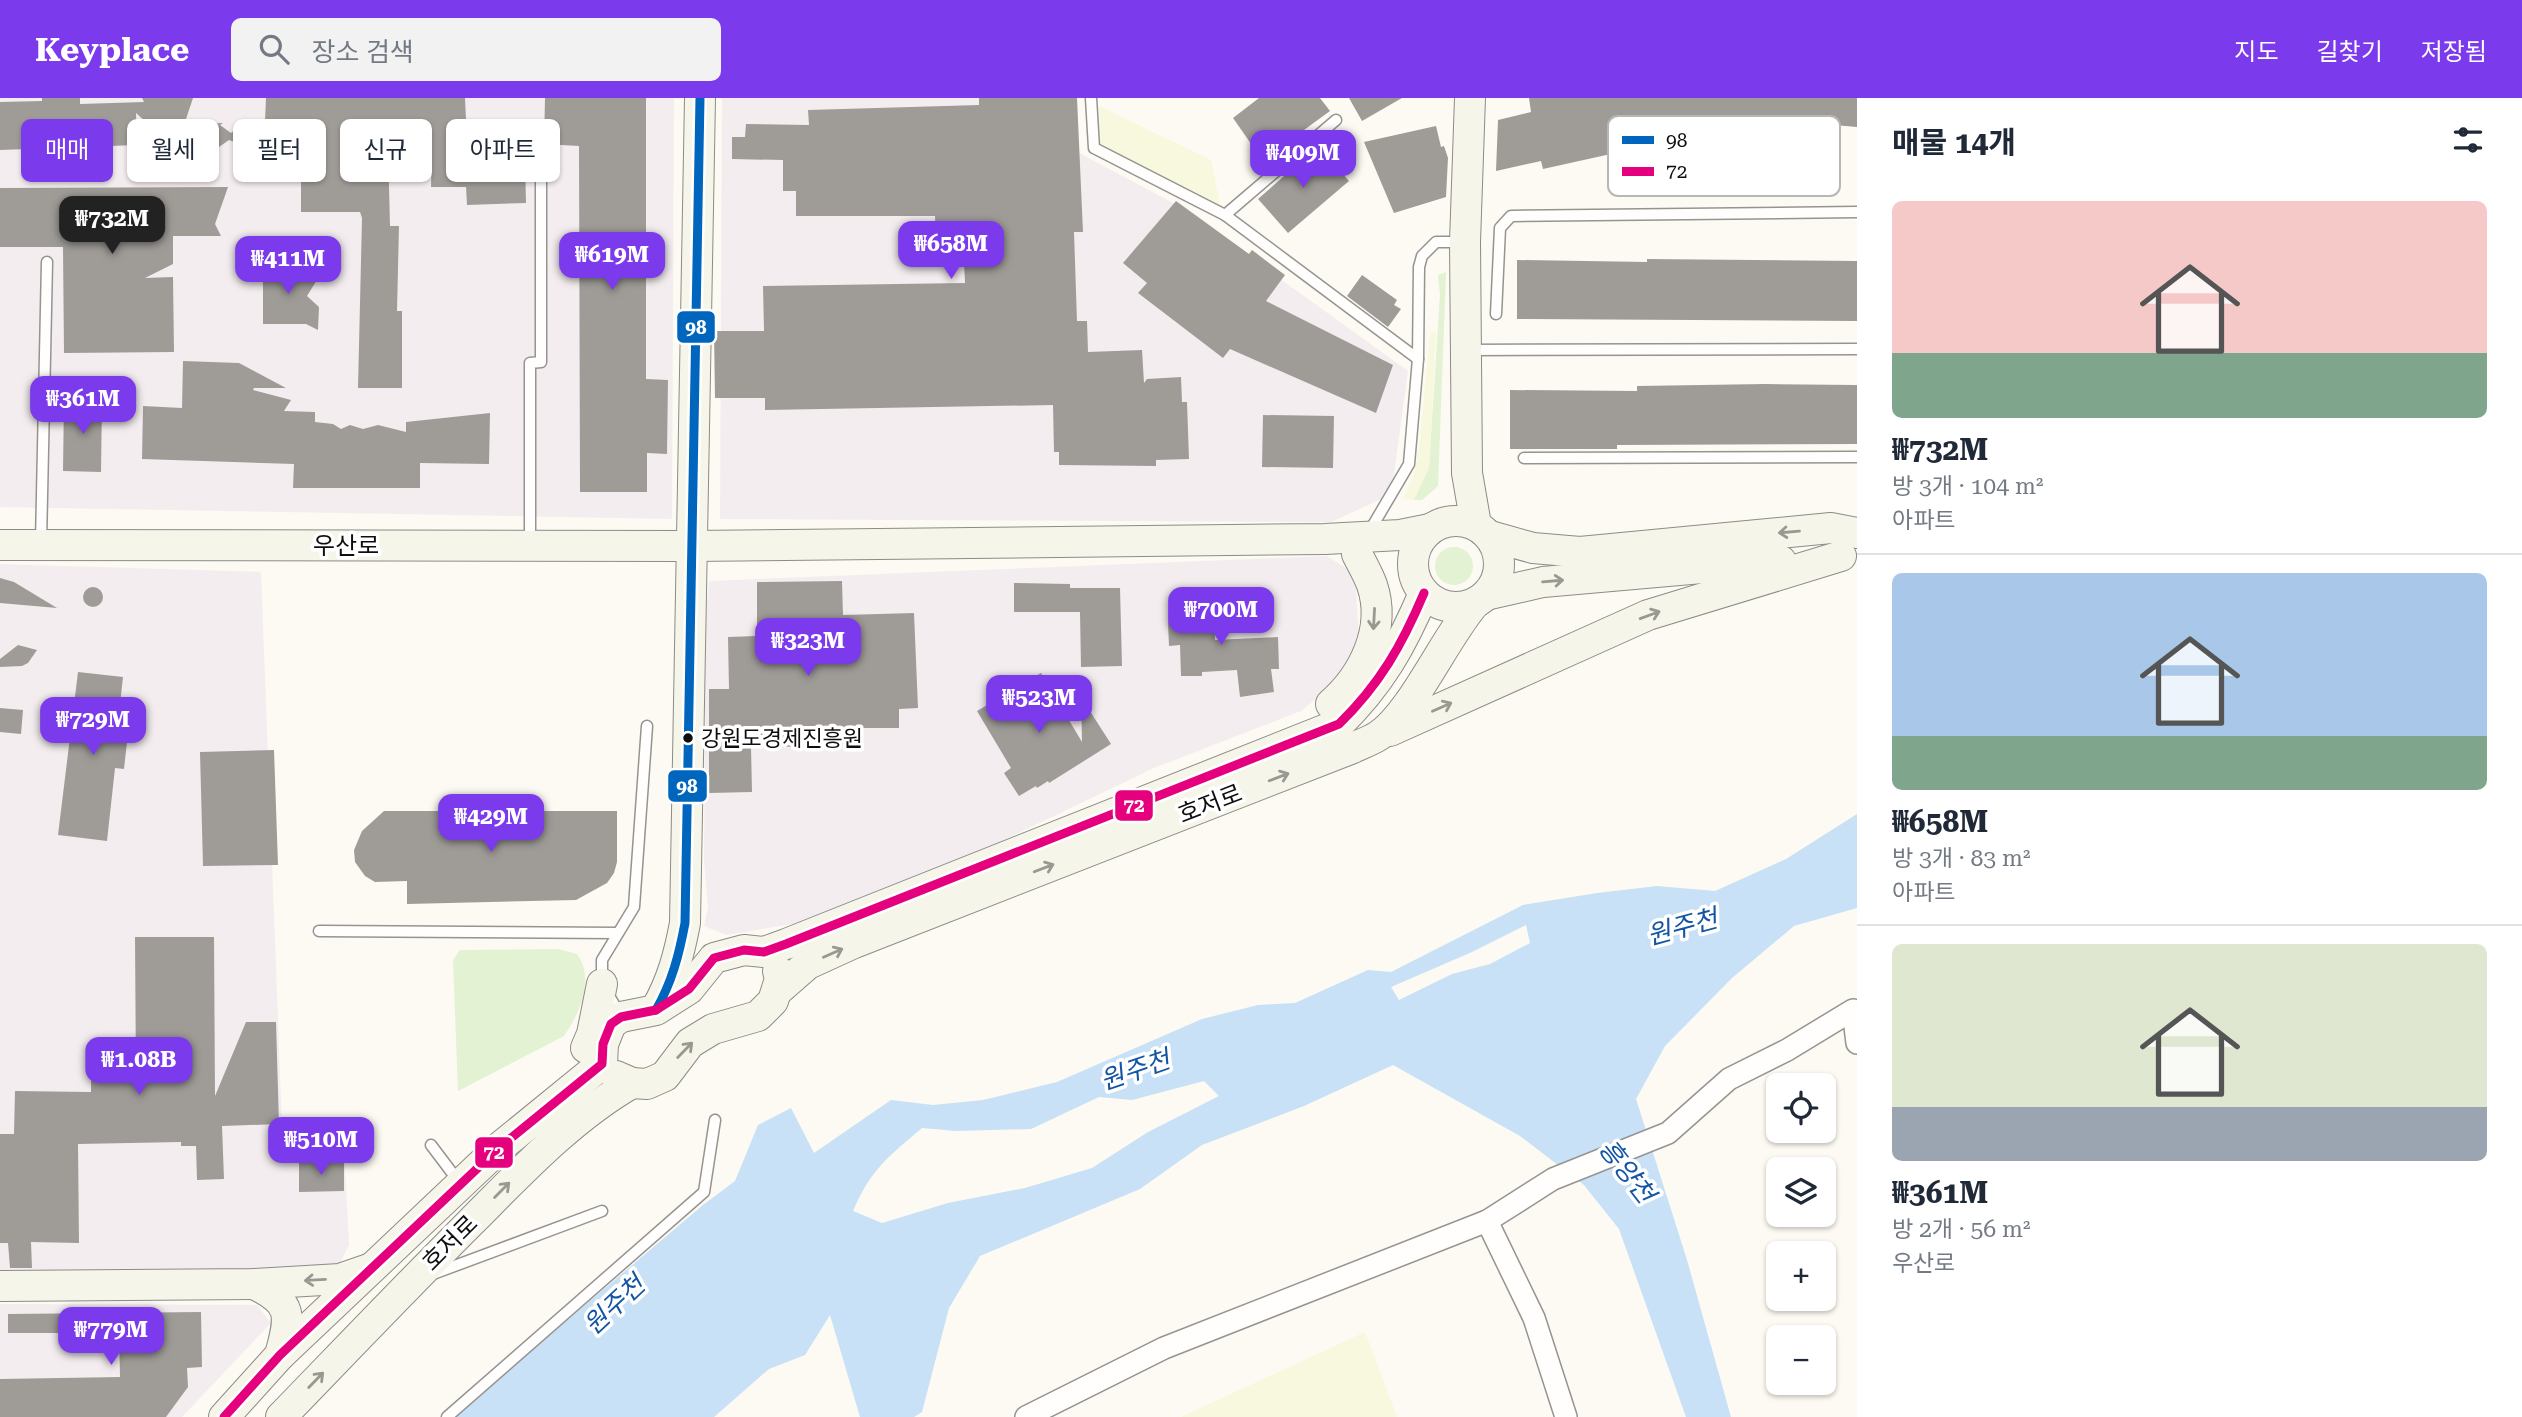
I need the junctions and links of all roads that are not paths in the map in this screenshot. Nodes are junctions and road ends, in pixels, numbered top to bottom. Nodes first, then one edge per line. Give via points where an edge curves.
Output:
1 (700, 98) edge
2 (1091, 98) edge
3 (1470, 98) edge
4 (1336, 120) dead end
5 (541, 182) edge
6 (1857, 212) edge
7 (1225, 215) junction
8 (1465, 242) junction
9 (47, 262) dead end
10 (1496, 314) dead end
11 (1857, 349) edge
12 (1467, 350) junction
13 (1419, 359) junction
14 (1857, 457) edge
15 (1524, 458) dead end
16 (1467, 473) junction
17 (1436, 526) junction
18 (1483, 531) junction
19 (0, 545) edge
20 (41, 545) junction
21 (1851, 545) edge
22 (530, 546) junction
23 (691, 546) junction
24 (1362, 546) junction
25 (1421, 587) junction
26 (1480, 599) junction
27 (647, 726) dead end
28 (1380, 735) junction
29 (1254, 757) junction
30 (685, 923) junction
31 (319, 931) dead end
32 (617, 933) junction
33 (764, 952) junction
34 (714, 958) junction
35 (602, 984) junction
36 (777, 991) junction
37 (656, 1010) junction
38 (614, 1024) junction
39 (1857, 1043) edge
40 (602, 1064) junction
41 (632, 1083) junction
42 (568, 1095) junction
43 (715, 1120) dead end
44 (431, 1145) dead end
45 (461, 1185) junction
46 (603, 1211) dead end
47 (1487, 1221) junction
48 (373, 1267) junction
49 (410, 1283) junction
50 (254, 1284) junction
51 (0, 1286) edge
52 (325, 1313) junction
53 (351, 1343) junction
54 (280, 1355) junction
55 (224, 1417) edge
56 (281, 1417) edge
57 (447, 1417) edge
58 (1026, 1417) edge
59 (1566, 1417) edge

1 - 23 street
2 - 7 lane via 1094,148
3 - 8 street
4 - 7 lane
5 - 22 lane via 541,362 530,363
6 - 10 lane via 1510,216 1500,228
7 - 13 lane
8 - 12 street
8 - 13 lane via 1436,242 1422,256
9 - 20 lane
11 - 12 lane
12 - 16 street
13 - 24 lane via 1409,464
14 - 15 lane
16 - 17 street via 1458,503
16 - 18 street
17 - 18 street via 1460,522
17 - 24 street, 우산로
17 - 25 street via 1414,554
21 -> 18 street via 1832,528 1580,552 1533,548
18 - 26 street via 1496,547 1499,571
19 - 20 street, 우산로
20 - 22 street, 우산로
26 -> 21 street via 1543,582
28 -> 21 street via 1648,615
22 - 23 street, 우산로
23 - 24 street, 우산로 via 1325,539
23 - 30 street
24 - 25 street
24 -> 29 street via 1376,618 1370,653 1349,688 1315,719
25 - 26 street via 1448,606
25 - 29 street via 1393,658 1368,697 1339,724
26 - 28 street, 호저로 via 1456,625 1404,708
27 - 32 lane via 634,907
36 -> 28 street, 호저로 via 808,964 854,943
29 - 33 street, 호저로
30 - 34 street via 692,940
30 - 37 street via 669,987
31 - 32 lane
32 - 35 lane via 602,960
33 - 34 street, 호저로 via 744,950
33 - 36 street via 777,968
34 - 37 street via 689,989
35 - 38 street
35 - 42 street via 592,1034
41 -> 36 street, 호저로 via 647,1084 665,1076 690,1043 713,1029 758,1016
37 - 38 street
38 - 40 street via 603,1044
39 - 47 street via 1853,1010 1729,1079 1668,1133 1553,1179
40 - 41 street
40 - 42 street, 호저로
49 -> 41 street, 호저로 via 579,1120
42 - 45 street, 호저로 via 500,1147
43 - 57 lane via 704,1192
44 - 45 lane
45 - 48 street, 호저로
46 - 49 lane
47 - 58 street via 1164,1348
47 - 59 street via 1534,1318
48 -> 50 street via 340,1279
48 - 52 street, 호저로
49 - 53 street, 호저로
50 - 51 street
50 - 54 street via 278,1296 287,1312
52 - 53 street
52 - 54 street, 호저로
56 -> 53 street, 호저로
54 - 55 street, 호저로

